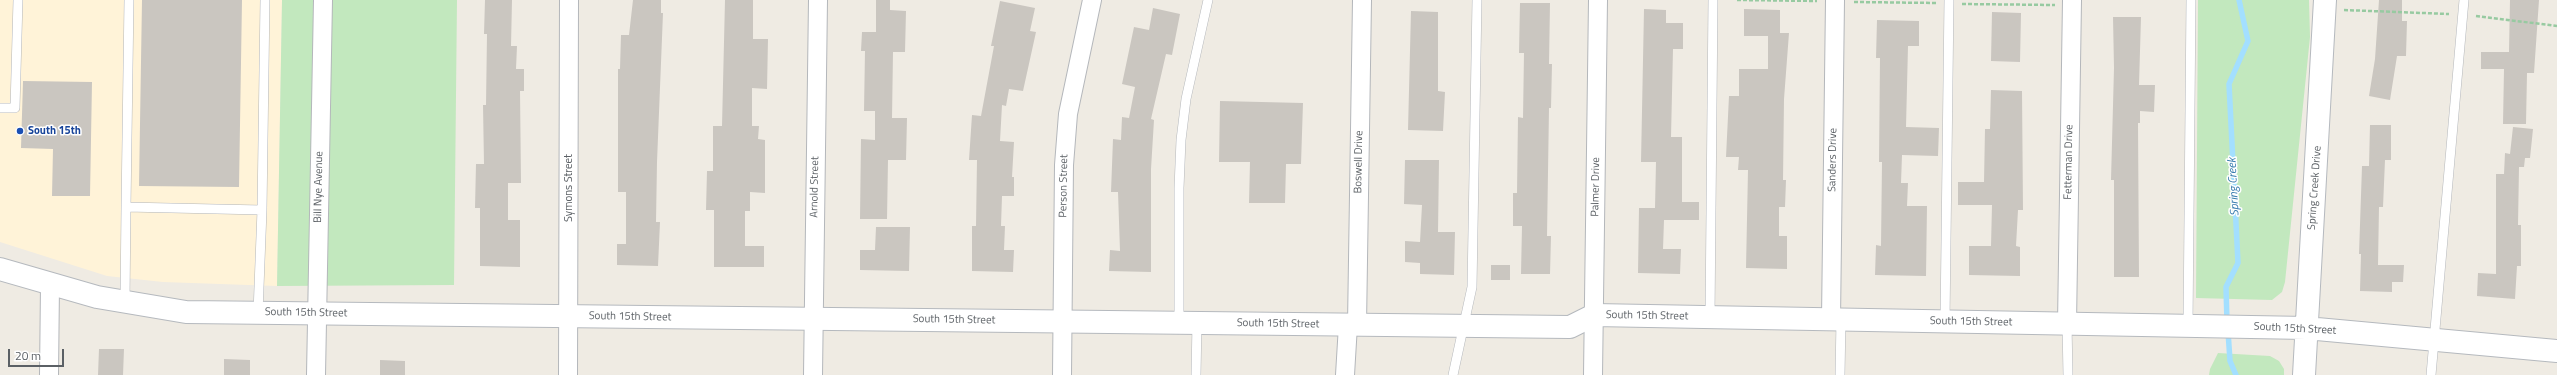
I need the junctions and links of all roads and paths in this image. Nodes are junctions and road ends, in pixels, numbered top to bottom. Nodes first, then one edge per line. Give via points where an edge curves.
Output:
1 (18, 0) edge
2 (129, 0) edge
3 (265, 0) edge
4 (323, 0) edge
5 (569, 0) edge
6 (818, 0) edge
7 (1092, 0) edge
8 (1208, 0) edge
9 (1362, 0) edge
10 (1477, 0) edge
11 (1598, 0) edge
12 (1713, 0) edge
13 (1737, 0) edge
14 (2191, 0) edge
15 (2464, 0) edge
16 (1835, 1) edge
17 (1949, 2) edge
18 (2072, 3) edge
19 (2325, 4) edge
20 (2463, 15) junction
21 (2557, 26) edge
22 (0, 108) edge
23 (126, 207) junction
24 (262, 210) junction
25 (0, 269) edge
26 (50, 285) junction
27 (125, 301) junction
28 (258, 313) junction
29 (317, 313) junction
30 (1594, 315) junction
31 (568, 316) junction
32 (1710, 317) junction
33 (814, 319) junction
34 (1836, 320) junction
35 (1945, 321) junction
36 (1063, 322) junction
37 (1188, 323) junction
38 (2067, 324) junction
39 (1352, 325) junction
40 (1464, 326) junction
41 (2188, 326) junction
42 (2306, 328) junction
43 (2434, 340) junction
44 (2557, 351) edge
45 (49, 375) edge
46 (316, 375) edge
47 (568, 375) edge
48 (813, 375) edge
49 (1062, 375) edge
50 (1196, 375) edge
51 (1345, 375) edge
52 (1453, 375) edge
53 (1593, 375) edge
54 (1840, 375) edge
55 (2068, 375) edge
56 (2304, 375) edge
57 (2431, 375) edge

1 - 22 lane via 15,108
2 - 23 lane
3 - 24 lane
4 - 29 street, Bill Nye Avenue
5 - 31 street, Symons Street
6 - 33 street, Arnold Street
7 - 36 street, Person Street via 1068,114 1064,166
8 - 37 lane via 1186,99 1178,188
9 - 39 street, Boswell Drive
10 - 40 lane via 1472,287
11 - 30 street, Palmer Drive
12 - 32 lane
13 - 16 path
14 - 41 lane
15 - 20 lane
16 - 17 path
16 - 34 street, Sanders Drive
17 - 18 path
17 - 35 lane
18 - 38 street, Fetterman Drive
19 - 20 path
19 - 42 main road, Spring Creek Drive
20 - 21 path
20 - 43 lane
23 - 24 lane
23 - 27 lane
24 - 28 lane
25 - 26 main road, South 15th Street
26 - 27 main road, South 15th Street
26 - 45 street
27 - 28 main road, South 15th Street via 186,312
28 - 29 main road, South 15th Street
29 - 31 main road, South 15th Street
29 - 46 street, Bill Nye Avenue
30 - 32 main road, South 15th Street
30 - 40 main road, South 15th Street via 1570,327
30 - 53 street, Palmer Drive
31 - 33 main road, South 15th Street
31 - 47 street, Symons Street
32 - 34 main road, South 15th Street
33 - 36 main road, South 15th Street
33 - 48 street, Arnold Street
34 - 35 main road, South 15th Street
34 - 54 lane
35 - 38 main road, South 15th Street
36 - 37 main road, South 15th Street
36 - 49 street, Person Street
37 - 39 main road, South 15th Street
37 - 50 lane
38 - 41 main road, South 15th Street
38 - 55 lane
39 - 40 main road, South 15th Street
39 - 51 street, Boswell Drive
40 - 52 lane
41 - 42 main road, South 15th Street
42 - 43 main road, South 15th Street
42 - 56 main road, Spring Creek Drive
43 - 44 main road, South 15th Street
43 - 57 lane

